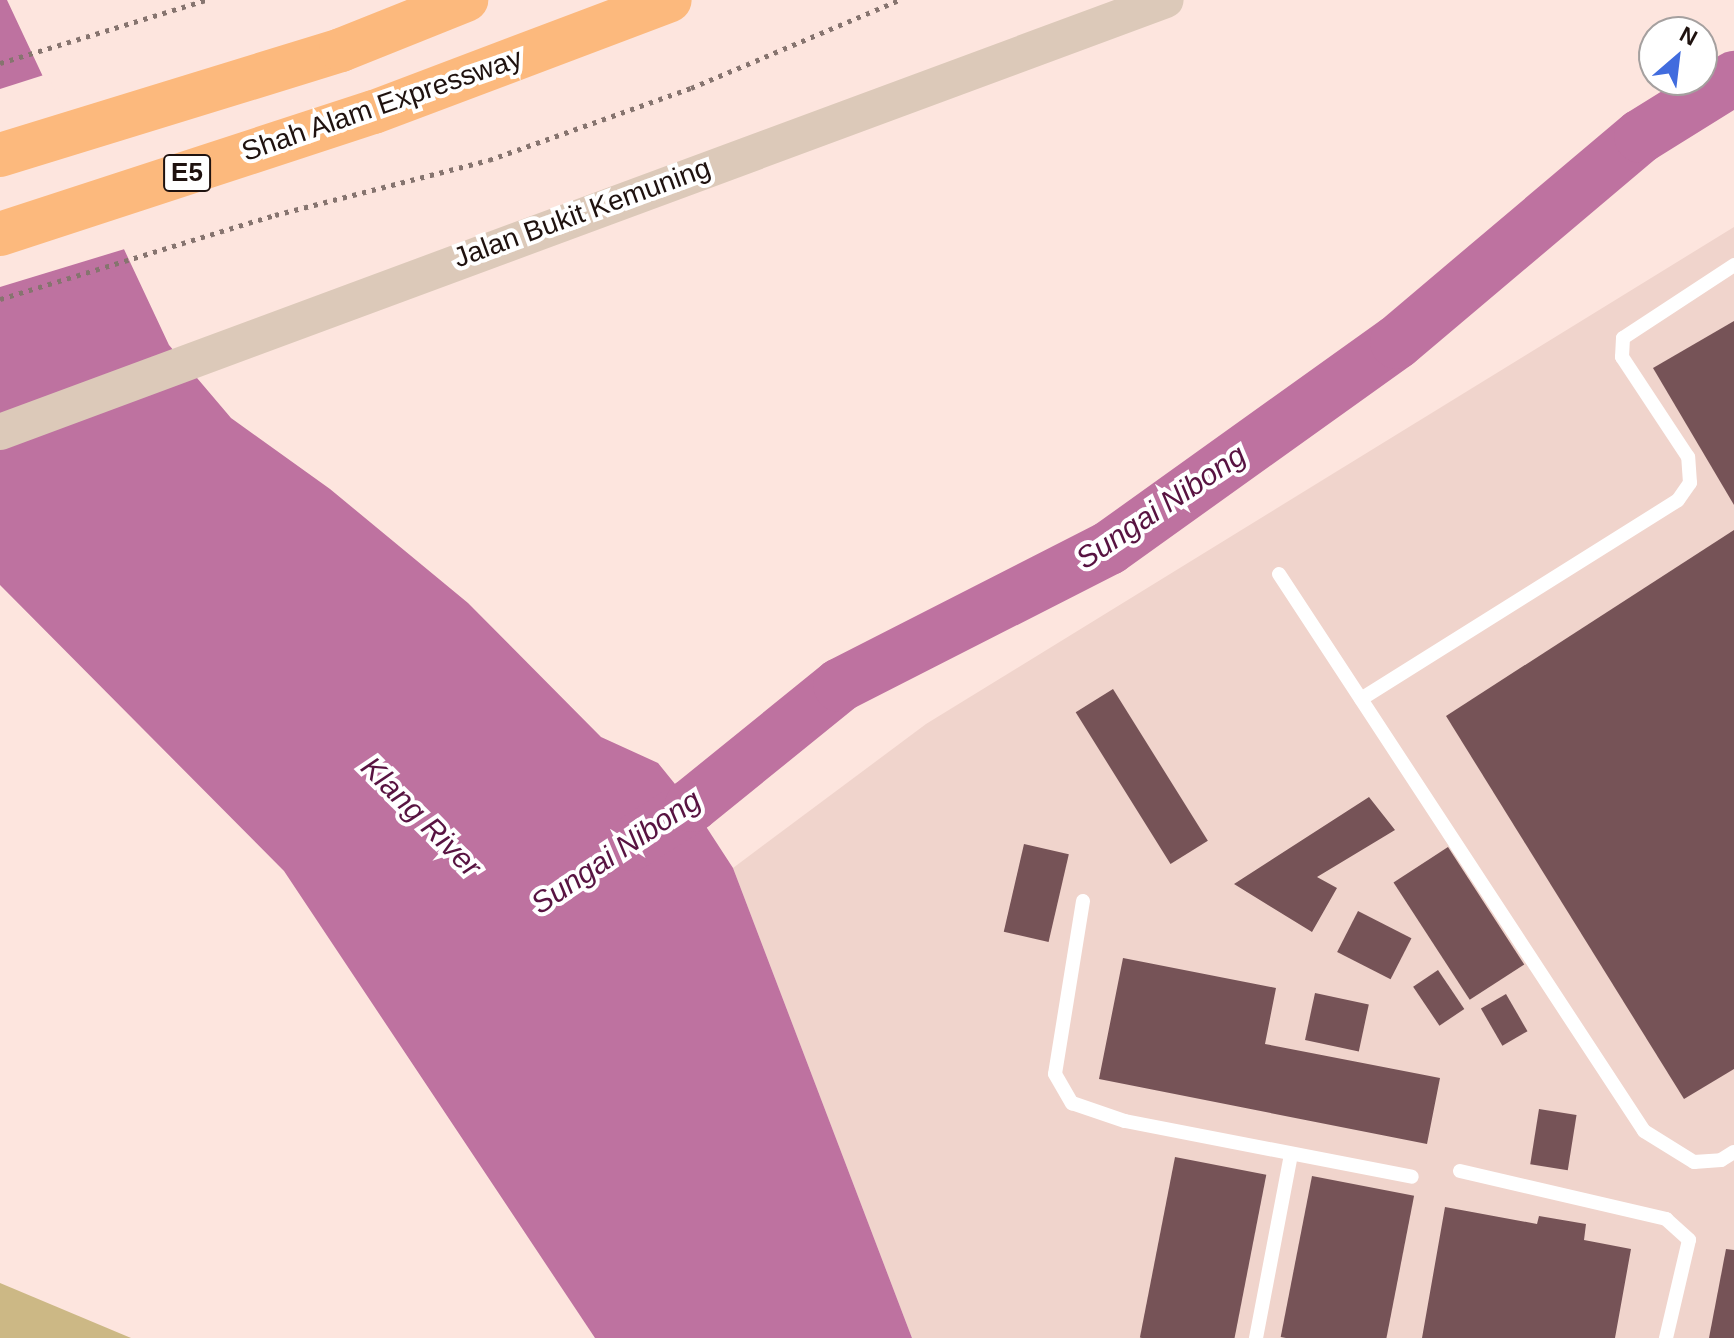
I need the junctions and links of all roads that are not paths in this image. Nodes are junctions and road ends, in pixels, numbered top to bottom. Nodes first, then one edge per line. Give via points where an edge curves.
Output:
1 (466, 0) edge
2 (670, 0) edge
3 (1166, 0) edge
4 (0, 155) edge
5 (0, 234) edge
6 (1734, 265) edge
7 (0, 432) edge
8 (1279, 574) dead end
9 (1361, 699) junction
10 (1083, 901) dead end
11 (1734, 1152) edge
12 (1291, 1154) junction
13 (1460, 1171) dead end
14 (1412, 1177) dead end
15 (1256, 1338) edge
16 (1666, 1338) edge

1 - 4 highway via 341,50
2 - 5 highway, Shah Alam Expressway / E5 via 374,112
3 - 7 main road, Jalan Bukit Kemuning
6 - 9 lane via 1623,338 1622,357 1688,457 1690,483 1678,500
8 - 9 lane
9 - 11 lane via 1644,1131 1694,1162 1721,1160
10 - 12 lane via 1055,1074 1072,1103 1125,1121
12 - 14 lane
12 - 15 lane
13 - 16 lane via 1666,1219 1689,1240

